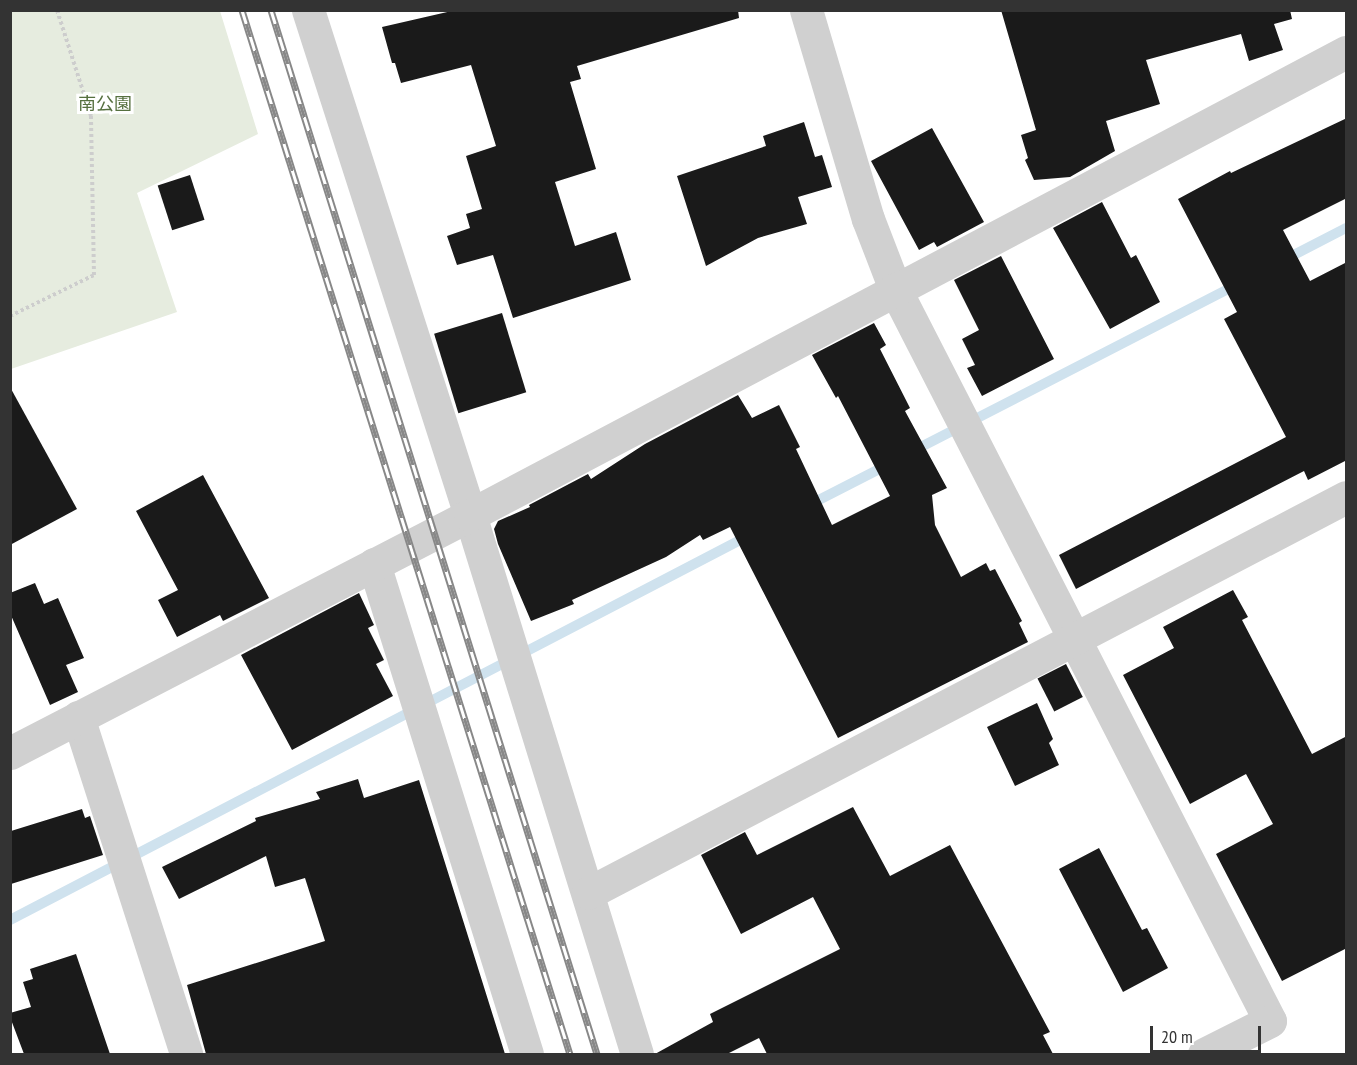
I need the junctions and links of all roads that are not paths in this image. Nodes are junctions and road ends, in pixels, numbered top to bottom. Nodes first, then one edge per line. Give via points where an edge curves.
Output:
1 (308, 10) edge
2 (806, 10) edge
3 (1347, 52) edge
4 (895, 289) junction
5 (1347, 497) edge
6 (470, 515) junction
7 (374, 564) junction
8 (1074, 641) junction
9 (78, 717) junction
10 (10, 753) edge
11 (588, 893) junction
12 (186, 1054) edge
13 (527, 1054) edge
14 (637, 1054) edge
15 (1204, 1054) edge

1 - 6 street
2 - 4 street via 868,219
3 - 4 street
4 - 6 street
4 - 8 street
5 - 8 street
6 - 7 street
6 - 11 street
7 - 9 street
7 - 13 street
8 - 11 street
8 - 15 street via 1270,1021
9 - 10 street
9 - 12 street
11 - 14 street

